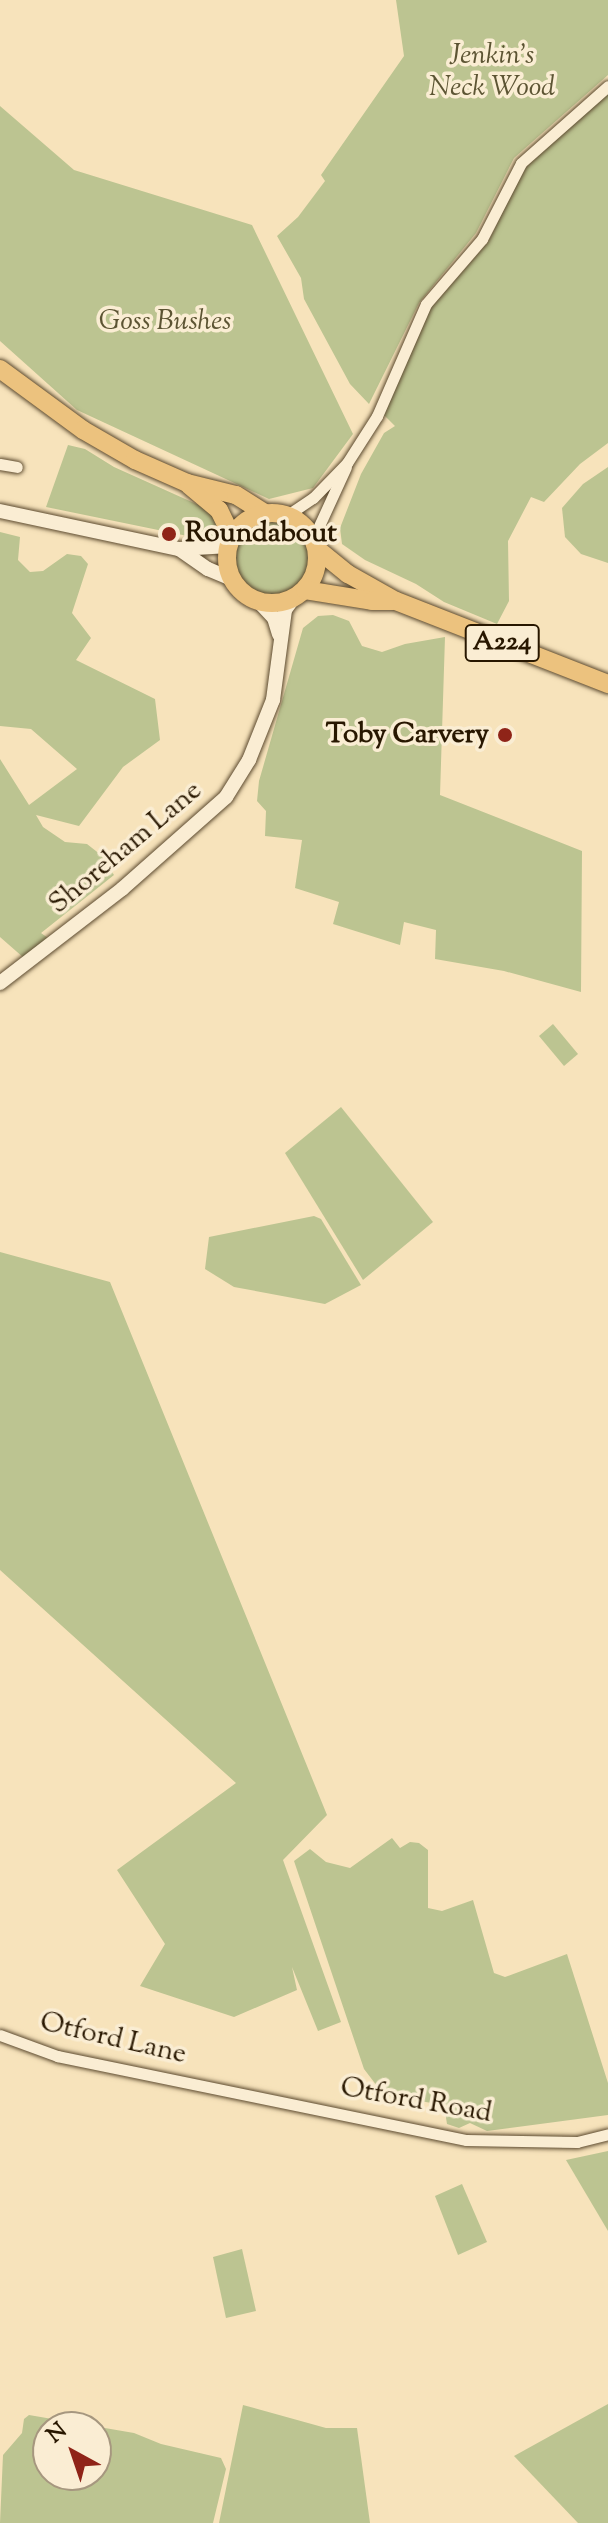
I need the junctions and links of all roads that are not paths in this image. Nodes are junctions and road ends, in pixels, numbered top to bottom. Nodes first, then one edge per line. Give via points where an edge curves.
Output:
1 (608, 86) edge
2 (0, 369) edge
3 (347, 463) junction
4 (0, 466) edge
5 (17, 467) dead end
6 (187, 483) junction
7 (0, 511) edge
8 (265, 513) junction
9 (289, 514) junction
10 (230, 541) junction
11 (315, 544) junction
12 (179, 549) junction
13 (232, 579) junction
14 (299, 594) junction
15 (396, 601) junction
16 (259, 602) junction
17 (281, 638) junction
18 (608, 684) edge
19 (0, 983) edge
20 (0, 2035) edge
21 (217, 2087) joint
22 (608, 2134) edge

1 - 3 street via 521,163 482,239 426,304 377,416
2 - 6 main road via 83,430
3 - 9 street
3 - 11 street
4 - 5 street
6 - 8 main road via 236,495
6 - 10 main road via 219,510
7 - 12 street
8 - 9 main road
8 - 10 main road via 247,521
9 - 11 main road
10 - 12 street
10 - 13 main road
11 - 14 main road via 316,570
11 - 15 main road, A224 via 348,574
12 - 13 street
13 - 16 main road via 242,593
14 - 15 main road, A224
14 - 16 main road via 272,604
14 - 17 street, Shoreham Lane via 285,610
15 - 18 main road, A224
16 - 17 street via 274,618
17 - 19 street, Shoreham Lane via 273,700 249,760 226,797 122,889
20 - 21 street, Otford Lane via 57,2056
21 - 22 street, Otford Road via 466,2140 577,2142

